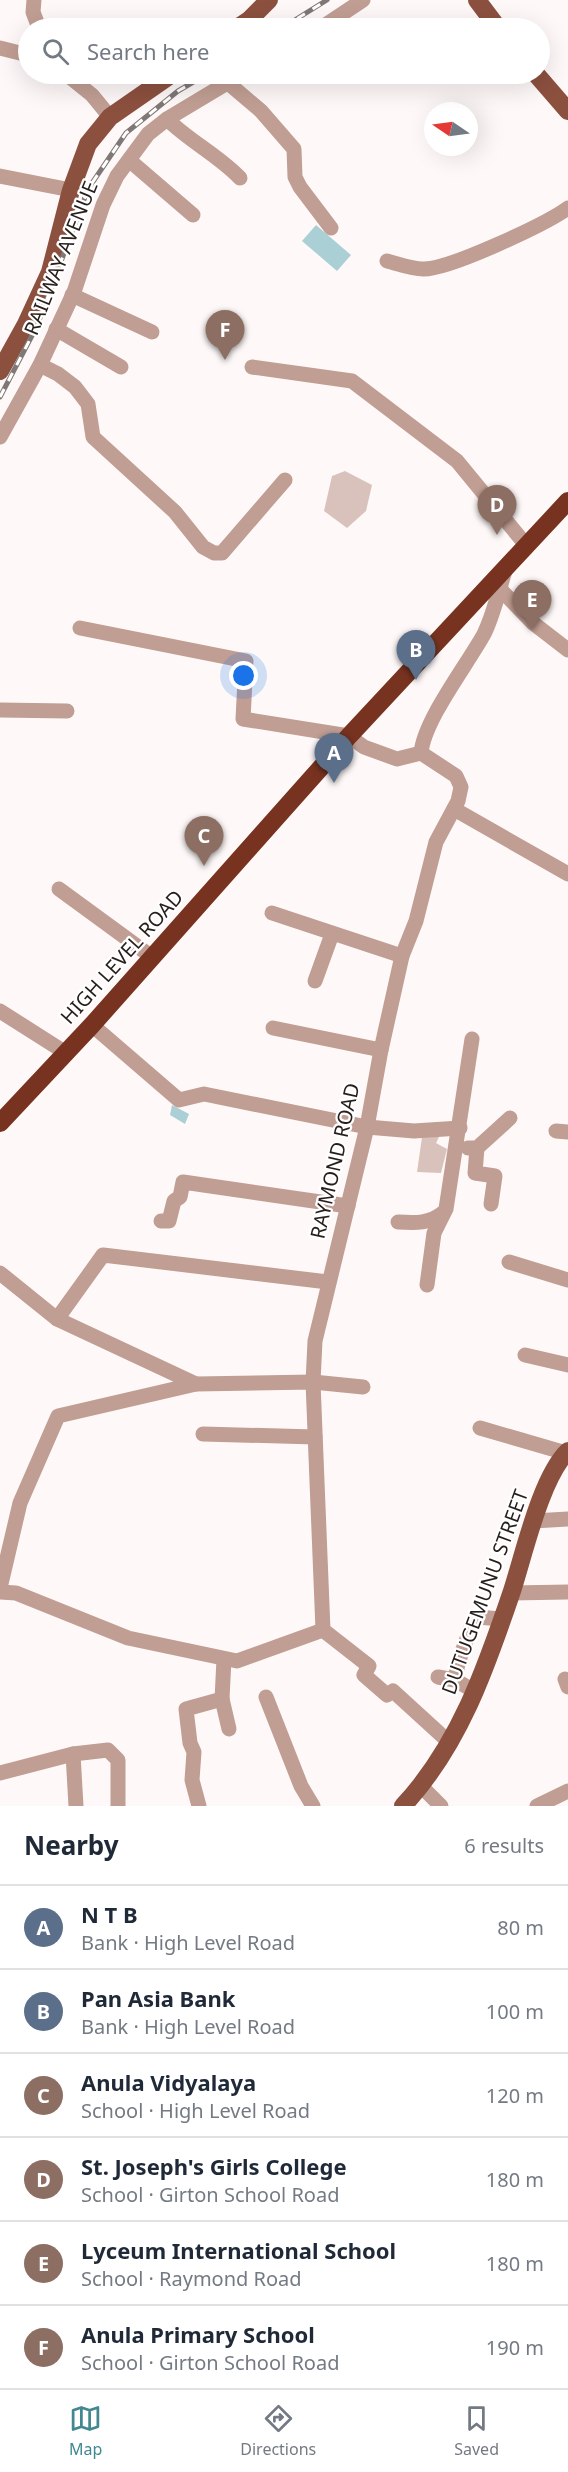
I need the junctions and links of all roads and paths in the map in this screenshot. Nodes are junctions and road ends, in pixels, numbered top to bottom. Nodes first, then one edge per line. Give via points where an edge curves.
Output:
1 (34, 0) edge
2 (269, 0) edge
3 (363, 0) edge
4 (477, 0) edge
5 (35, 18) edge
6 (251, 18) edge
7 (336, 18) edge
8 (490, 18) edge
9 (0, 48) edge
10 (18, 52) edge
11 (78, 84) edge
12 (158, 84) edge
13 (222, 84) edge
14 (230, 84) edge
15 (545, 84) edge
16 (568, 111) edge
17 (110, 117) junction
18 (167, 119) junction
19 (129, 160) junction
20 (0, 176) edge
21 (240, 178) dead end
22 (71, 190) junction
23 (568, 208) edge
24 (193, 214) dead end
25 (331, 228) dead end
26 (387, 261) dead end
27 (72, 295) junction
28 (56, 329) junction
29 (152, 332) dead end
30 (40, 365) junction
31 (121, 367) dead end
32 (252, 367) dead end
33 (0, 371) edge
34 (0, 437) edge
35 (285, 480) dead end
36 (568, 501) edge
37 (526, 545) junction
38 (506, 568) junction
39 (499, 588) junction
40 (80, 628) dead end
41 (568, 650) edge
42 (0, 710) edge
43 (67, 711) dead end
44 (349, 736) junction
45 (421, 753) junction
46 (454, 809) junction
47 (568, 874) edge
48 (59, 889) dead end
49 (272, 913) dead end
50 (332, 934) junction
51 (402, 956) junction
52 (152, 957) junction
53 (315, 981) dead end
54 (0, 1011) edge
55 (92, 1025) junction
56 (273, 1028) dead end
57 (472, 1039) dead end
58 (381, 1050) junction
59 (66, 1053) junction
60 (510, 1118) dead end
61 (0, 1123) edge
62 (367, 1127) junction
63 (460, 1128) junction
64 (456, 1148) junction
65 (477, 1148) junction
66 (491, 1204) dead end
67 (348, 1206) junction
68 (446, 1210) junction
69 (161, 1221) dead end
70 (398, 1222) dead end
71 (509, 1262) dead end
72 (0, 1273) edge
73 (568, 1280) edge
74 (328, 1282) junction
75 (427, 1285) dead end
76 (57, 1319) junction
77 (525, 1355) dead end
78 (568, 1365) edge
79 (313, 1382) junction
80 (196, 1384) junction
81 (363, 1387) dead end
82 (480, 1428) dead end
83 (202, 1434) dead end
84 (315, 1437) junction
85 (567, 1452) edge
86 (568, 1519) edge
87 (533, 1521) junction
88 (0, 1590) edge
89 (568, 1592) edge
90 (511, 1593) junction
91 (500, 1619) junction
92 (323, 1630) junction
93 (224, 1659) junction
94 (438, 1677) dead end
95 (455, 1680) junction
96 (476, 1692) junction
97 (266, 1697) dead end
98 (222, 1699) junction
99 (229, 1729) dead end
100 (450, 1743) junction
101 (74, 1754) junction
102 (0, 1773) edge
103 (421, 1786) junction
104 (568, 1791) edge
105 (76, 1806) edge
106 (118, 1806) edge
107 (199, 1806) edge
108 (313, 1806) edge
109 (403, 1806) edge
110 (441, 1806) edge
111 (537, 1806) edge

1 - 5 street
2 - 6 main road
3 - 7 street
4 - 8 main road
9 - 10 street
11 - 17 street
12 - 17 main road
13 - 18 street, RAILWAY AVENUE
14 - 25 street via 294,149 295,177
15 - 16 main road
17 - 22 main road via 88,144
18 - 19 street, RAILWAY AVENUE via 148,134
18 - 21 street
19 - 24 street
19 - 27 street, RAILWAY AVENUE via 103,205
20 - 22 street
22 - 33 main road via 50,272
23 - 26 street via 538,226 433,268
27 - 28 street, RAILWAY AVENUE
27 - 29 street
28 - 30 street, RAILWAY AVENUE
28 - 31 street
30 - 34 street, RAILWAY AVENUE
30 - 35 street via 75,387 88,404 93,437 175,512 203,547 214,554 222,554
32 - 37 street via 352,381 457,461
36 - 37 highway, HIGH LEVEL ROAD
37 - 38 highway, HIGH LEVEL ROAD
38 - 39 street
38 - 44 highway, HIGH LEVEL ROAD
39 - 41 street
39 - 45 street via 485,632 429,726
40 - 44 street via 246,661 243,719
42 - 43 street
44 - 45 street via 364,747 396,759
44 - 52 highway, HIGH LEVEL ROAD
45 - 46 street, RAYMOND ROAD via 456,776 461,787
46 - 47 street
46 - 51 street, RAYMOND ROAD via 436,842 416,921
48 - 52 street
49 - 50 street
50 - 51 street
50 - 53 street
51 - 58 street, RAYMOND ROAD
52 - 55 highway, HIGH LEVEL ROAD
54 - 59 street
55 - 59 highway, HIGH LEVEL ROAD
55 - 62 street via 179,1100 204,1094
56 - 58 street
57 - 63 street
58 - 62 street, RAYMOND ROAD
59 - 61 highway, HIGH LEVEL ROAD
60 - 65 street
62 - 63 street via 414,1131
62 - 67 street, RAYMOND ROAD
63 - 64 street
64 - 65 street
64 - 68 street
65 - 66 street via 475,1173 495,1176
67 - 69 street via 183,1182 169,1221
67 - 74 street, RAYMOND ROAD
68 - 70 street via 435,1220
68 - 75 street via 434,1233
71 - 73 street
72 - 76 street
74 - 76 street via 103,1255
74 - 79 street, RAYMOND ROAD via 315,1341
76 - 80 street
77 - 78 street
79 - 80 street
79 - 81 street
79 - 84 street, RAYMOND ROAD
80 - 88 street via 58,1416 20,1503
82 - 85 street
83 - 84 street
84 - 92 street, RAYMOND ROAD
85 - 87 main road, DUTUGEMUNU STREET via 554,1468
86 - 87 street
87 - 90 main road, DUTUGEMUNU STREET
88 - 93 street via 128,1638
89 - 90 street
90 - 91 main road, DUTUGEMUNU STREET
91 - 95 street via 478,1617 473,1622
91 - 96 main road, DUTUGEMUNU STREET
92 - 93 street via 237,1661
92 - 100 street via 369,1666 364,1676 387,1695 393,1691
93 - 98 street
94 - 95 street
95 - 96 street
96 - 100 main road, DUTUGEMUNU STREET
97 - 108 street via 301,1786
98 - 99 street
98 - 107 street via 186,1709 194,1752 192,1780
100 - 103 main road, DUTUGEMUNU STREET
101 - 102 street
101 - 105 street
101 - 106 street via 108,1750 118,1760
103 - 109 main road, DUTUGEMUNU STREET
103 - 110 street
104 - 111 street

